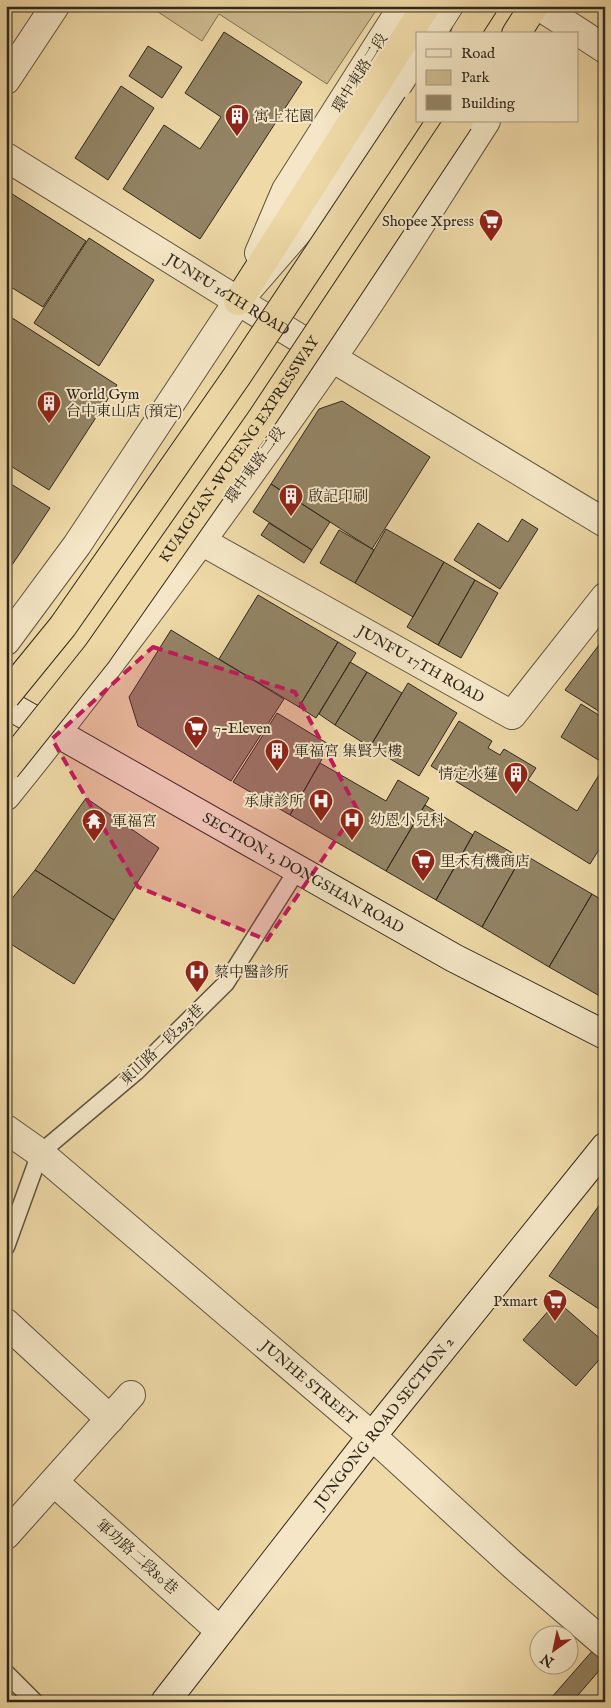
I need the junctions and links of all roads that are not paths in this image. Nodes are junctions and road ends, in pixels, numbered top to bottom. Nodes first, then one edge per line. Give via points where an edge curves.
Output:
1 (55, 6) edge
2 (403, 6) edge
3 (426, 6) edge
4 (449, 6) edge
5 (483, 6) edge
6 (547, 14) edge
7 (432, 32) edge
8 (466, 32) edge
9 (519, 32) edge
10 (577, 32) edge
11 (578, 33) edge
12 (605, 49) edge
13 (416, 57) edge
14 (6, 80) edge
15 (416, 107) edge
16 (458, 122) edge
17 (485, 122) edge
18 (6, 157) edge
19 (238, 301) junction
20 (333, 357) junction
21 (605, 523) edge
22 (201, 541) junction
23 (605, 597) edge
24 (6, 641) edge
25 (6, 696) edge
26 (60, 703) junction
27 (6, 704) edge
28 (56, 734) junction
29 (6, 768) edge
30 (6, 790) edge
31 (6, 796) edge
32 (297, 870) junction
33 (605, 1035) edge
34 (6, 1129) edge
35 (605, 1146) edge
36 (40, 1153) junction
37 (6, 1246) edge
38 (6, 1323) edge
39 (131, 1395) dead end
40 (110, 1419) junction
41 (372, 1436) junction
42 (54, 1482) junction
43 (6, 1536) edge
44 (220, 1631) junction
45 (605, 1644) edge
46 (6, 1673) edge
47 (35, 1702) edge
48 (165, 1702) edge

1 - 14 street
2 - 19 street, 環中東路二段 via 286,190
3 - 19 highway
4 - 7 street
5 - 8 highway
6 - 9 highway
6 - 10 street
11 - 12 street
13 - 19 street, 環中東路二段 via 317,210
15 - 25 highway, bridge via 237,376 69,618
16 - 26 highway, KUAIGUAN-WUFENG EXPRESSWAY, bridge via 262,418
17 - 20 street, 環中東路二段
18 - 19 street, JUNFU 16TH ROAD
19 - 20 street, JUNFU 16TH ROAD
19 - 24 street, 環中東路二段 via 77,545
20 - 21 street, JUNFU 16TH ROAD
20 - 22 street, 環中東路二段
22 - 23 street, JUNFU 17TH ROAD via 512,715
22 - 28 street, 環中東路二段
26 - 29 highway, KUAIGUAN-WUFENG EXPRESSWAY, bridge
26 - 30 highway, bridge
27 - 28 street, SECTION 1, DONGSHAN ROAD
28 - 31 street, 環中東路二段
28 - 32 street, SECTION 1, DONGSHAN ROAD
32 - 33 street, SECTION 1, DONGSHAN ROAD via 454,958
32 - 36 lane, 東山路一段293巷 via 226,983 136,1072
34 - 36 street, JUNHE STREET
35 - 41 street, JUNGONG ROAD SECTION 2
36 - 37 lane
36 - 41 street, JUNHE STREET
38 - 40 street
39 - 40 street
40 - 42 street
41 - 44 street, JUNGONG ROAD SECTION 2
41 - 45 street, JUNHE STREET
42 - 43 street
42 - 44 street, 軍功路二段80巷
44 - 48 street, JUNGONG ROAD SECTION 2
46 - 47 lane

